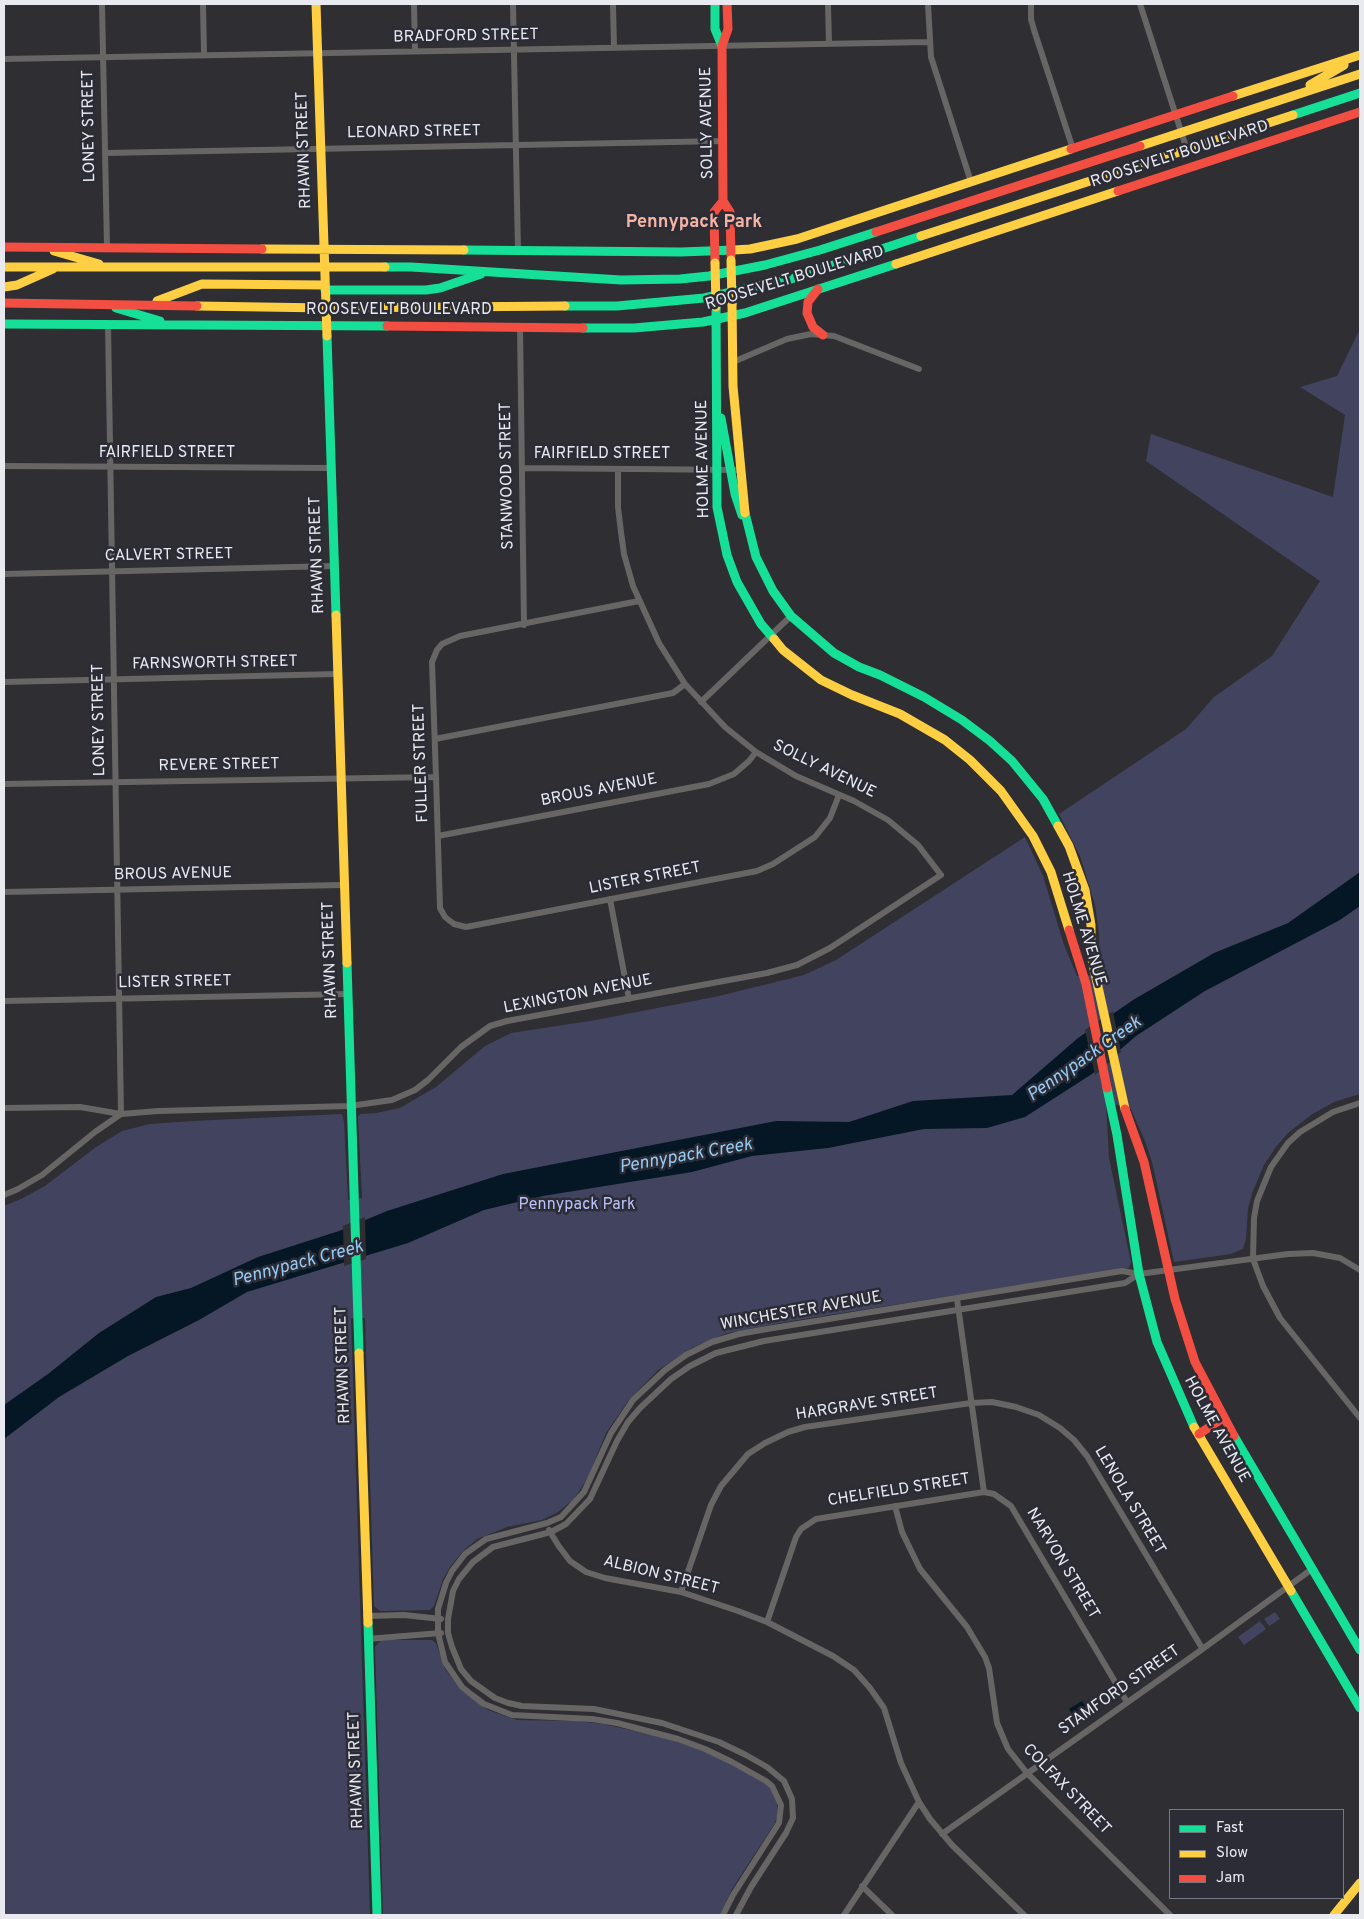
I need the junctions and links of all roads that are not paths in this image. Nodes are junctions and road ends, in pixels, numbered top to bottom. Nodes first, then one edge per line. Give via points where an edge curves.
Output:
1 (102, 4) edge
2 (202, 4) edge
3 (316, 4) edge
4 (414, 4) edge
5 (512, 4) edge
6 (613, 4) edge
7 (715, 4) edge
8 (727, 4) edge
9 (828, 4) edge
10 (928, 4) edge
11 (1031, 4) edge
12 (1140, 4) edge
13 (929, 42) junction
14 (830, 44) junction
15 (722, 46) junction
16 (614, 48) junction
17 (513, 50) junction
18 (415, 51) junction
19 (317, 53) junction
20 (204, 55) junction
21 (1360, 55) edge
22 (103, 57) junction
23 (4, 59) edge
24 (1360, 74) edge
25 (1360, 93) edge
26 (1293, 96) junction
27 (1360, 112) edge
28 (1176, 115) junction
29 (1181, 132) junction
30 (724, 141) junction
31 (516, 145) junction
32 (320, 148) junction
33 (1073, 149) junction
34 (1187, 150) junction
35 (104, 153) junction
36 (972, 182) junction
37 (724, 201) junction
38 (4, 247) edge
39 (41, 247) junction
40 (107, 247) junction
41 (324, 249) junction
42 (518, 250) junction
43 (731, 250) junction
44 (715, 251) junction
45 (4, 267) edge
46 (57, 267) junction
47 (324, 267) junction
48 (110, 268) junction
49 (496, 272) junction
50 (4, 287) edge
51 (325, 288) junction
52 (819, 289) junction
53 (4, 303) edge
54 (102, 304) junction
55 (143, 304) junction
56 (326, 308) junction
57 (732, 316) junction
58 (716, 320) junction
59 (4, 324) edge
60 (108, 324) junction
61 (172, 325) junction
62 (326, 326) junction
63 (520, 327) junction
64 (823, 335) junction
65 (733, 362) junction
66 (919, 369) dead end
67 (717, 398) junction
68 (4, 466) edge
69 (110, 467) junction
70 (331, 468) junction
71 (522, 468) junction
72 (618, 469) junction
73 (716, 470) junction
74 (730, 470) junction
75 (742, 470) junction
76 (749, 532) junction
77 (334, 566) junction
78 (112, 571) junction
79 (4, 574) edge
80 (639, 601) junction
81 (790, 616) junction
82 (524, 625) junction
83 (770, 636) junction
84 (337, 674) junction
85 (114, 680) junction
86 (4, 682) edge
87 (685, 684) junction
88 (701, 702) junction
89 (435, 739) junction
90 (756, 752) junction
91 (436, 777) junction
92 (340, 778) junction
93 (115, 782) junction
94 (4, 784) edge
95 (839, 795) junction
96 (438, 836) junction
97 (942, 875) joint
98 (343, 885) junction
99 (117, 891) junction
100 (4, 892) edge
101 (440, 898) joint
102 (610, 899) junction
103 (347, 994) junction
104 (120, 998) junction
105 (629, 999) junction
106 (4, 1001) edge
107 (1360, 1103) edge
108 (350, 1106) junction
109 (4, 1108) edge
110 (122, 1114) junction
111 (4, 1195) edge
112 (1253, 1259) junction
113 (1168, 1269) junction
114 (1360, 1270) edge
115 (1139, 1274) junction
116 (957, 1299) junction
117 (958, 1309) junction
118 (788, 1326) junction
119 (790, 1336) junction
120 (971, 1403) junction
121 (630, 1404) junction
122 (638, 1410) junction
123 (1223, 1418) junction
124 (1360, 1418) edge
125 (1199, 1434) junction
126 (984, 1492) junction
127 (896, 1506) junction
128 (546, 1523) junction
129 (551, 1532) junction
130 (1312, 1569) junction
131 (1288, 1586) junction
132 (681, 1592) junction
133 (366, 1616) junction
134 (439, 1619) junction
135 (448, 1619) junction
136 (767, 1622) junction
137 (438, 1633) junction
138 (448, 1633) junction
139 (367, 1639) junction
140 (1202, 1648) junction
141 (1360, 1650) edge
142 (1127, 1702) junction
143 (1360, 1708) edge
144 (594, 1709) junction
145 (592, 1720) junction
146 (1027, 1773) junction
147 (777, 1774) junction
148 (768, 1783) junction
149 (919, 1802) junction
150 (942, 1834) junction
151 (1360, 1883) edge
152 (862, 1886) junction
153 (377, 1915) edge
154 (723, 1915) edge
155 (736, 1915) edge
156 (844, 1915) edge
157 (892, 1915) edge
158 (1024, 1915) edge
159 (1170, 1915) edge
160 (1334, 1915) edge

1 - 22 street, LONEY STREET
2 - 20 street
3 - 19 main road, RHAWN STREET
4 - 18 street
5 - 17 street
6 - 16 street
7 - 15 main road, SOLLY AVENUE via 715,29
8 - 15 main road, SOLLY AVENUE via 728,29
9 - 14 street
10 - 13 street
11 - 33 street via 1034,30
12 - 28 street
13 - 14 street, BRADFORD STREET
13 - 36 street
14 - 15 street, BRADFORD STREET
15 - 16 street, BRADFORD STREET
15 - 30 main road, SOLLY AVENUE
16 - 17 street, BRADFORD STREET
17 - 18 street, BRADFORD STREET
17 - 31 street
18 - 19 street, BRADFORD STREET
19 - 20 street, BRADFORD STREET
19 - 32 main road, RHAWN STREET
20 - 22 street, BRADFORD STREET
21 - 26 main road
21 - 28 main road
22 - 23 street, BRADFORD STREET
22 - 35 street, LONEY STREET
24 - 26 main road, ROOSEVELT BOULEVARD
25 - 34 main road, ROOSEVELT BOULEVARD
26 - 29 main road, ROOSEVELT BOULEVARD
27 - 52 main road, ROOSEVELT BOULEVARD
28 - 29 street
28 - 33 main road
29 - 34 street
29 - 49 main road, ROOSEVELT BOULEVARD via 820,250 738,271 651,280
30 - 31 street, LEONARD STREET
30 - 37 main road, SOLLY AVENUE
31 - 32 street, LEONARD STREET
31 - 42 street
32 - 35 street, LEONARD STREET
32 - 41 main road, RHAWN STREET
33 - 36 main road
34 - 56 main road, ROOSEVELT BOULEVARD via 791,279 723,294 676,302 617,306
35 - 40 street, LONEY STREET
36 - 43 main road via 797,238 765,247
37 - 43 main road, SOLLY AVENUE via 730,212
37 - 44 main road, SOLLY AVENUE via 714,212
38 - 39 main road
39 - 40 main road
39 - 48 main road
40 - 41 main road
41 - 42 main road
41 - 47 main road, RHAWN STREET
42 - 44 main road
43 - 44 main road
43 - 57 main road, HOLME AVENUE, bridge
44 - 58 main road, HOLME AVENUE, bridge
45 - 46 main road, ROOSEVELT BOULEVARD
46 - 48 main road, ROOSEVELT BOULEVARD
46 - 50 main road
47 - 48 main road, ROOSEVELT BOULEVARD
47 - 49 main road, ROOSEVELT BOULEVARD via 411,267
47 - 51 main road, RHAWN STREET
49 - 51 main road via 426,290
51 - 55 main road via 202,284
51 - 56 main road, RHAWN STREET
52 - 57 main road, ROOSEVELT BOULEVARD
52 - 64 main road via 808,302 806,313
53 - 54 main road, ROOSEVELT BOULEVARD
54 - 55 main road, ROOSEVELT BOULEVARD
54 - 61 main road
55 - 56 main road, ROOSEVELT BOULEVARD
56 - 62 main road, RHAWN STREET
57 - 58 main road, ROOSEVELT BOULEVARD
57 - 65 main road, HOLME AVENUE
58 - 63 main road, ROOSEVELT BOULEVARD via 654,327
58 - 67 main road, HOLME AVENUE
59 - 60 main road, ROOSEVELT BOULEVARD
60 - 61 main road, ROOSEVELT BOULEVARD
60 - 69 street, LONEY STREET
61 - 62 main road, ROOSEVELT BOULEVARD
62 - 63 main road, ROOSEVELT BOULEVARD
62 - 70 main road, RHAWN STREET
63 - 71 street, STANWOOD STREET
64 - 65 street via 799,335
64 - 66 street
65 - 75 main road, HOLME AVENUE
67 - 73 main road, HOLME AVENUE
67 - 74 main road
68 - 69 street, FAIRFIELD STREET
69 - 70 street, FAIRFIELD STREET
69 - 78 street, LONEY STREET
70 - 77 main road, RHAWN STREET
71 - 72 street, FAIRFIELD STREET
71 - 82 street, STANWOOD STREET
72 - 73 street, FAIRFIELD STREET
72 - 80 street, SOLLY AVENUE via 618,507 624,554
73 - 74 street, FAIRFIELD STREET
73 - 83 main road, HOLME AVENUE via 718,515 727,555 737,582
74 - 75 street, FAIRFIELD STREET
74 - 76 main road
75 - 76 main road, HOLME AVENUE
76 - 81 main road, HOLME AVENUE via 756,557
77 - 78 street, CALVERT STREET
77 - 84 main road, RHAWN STREET
78 - 79 street, CALVERT STREET
78 - 85 street, LONEY STREET
80 - 82 street
80 - 87 street, SOLLY AVENUE via 659,643
81 - 83 street
81 - 113 main road, HOLME AVENUE via 834,653 901,685 976,730 1012,761 1043,799 1069,846 1085,890 1096,981 1119,1088 1144,1162
82 - 89 street, FULLER STREET via 454,638 437,650 432,662
83 - 88 street
83 - 115 main road, HOLME AVENUE via 821,680 900,714 945,740 1000,791 1033,836 1051,872 1086,984 1109,1092
84 - 85 street, FARNSWORTH STREET
84 - 92 main road, RHAWN STREET
85 - 86 street, FARNSWORTH STREET
85 - 93 street, LONEY STREET
87 - 88 street, SOLLY AVENUE
87 - 89 street via 673,694
88 - 90 street, SOLLY AVENUE
89 - 91 street, FULLER STREET
90 - 95 street, SOLLY AVENUE via 796,776
90 - 96 street, BROUS AVENUE via 734,774 709,784
91 - 92 street, REVERE STREET
91 - 96 street, FULLER STREET
92 - 93 street, REVERE STREET
92 - 98 main road, RHAWN STREET
93 - 94 street, REVERE STREET
93 - 99 street, LONEY STREET
95 - 97 street, SOLLY AVENUE via 872,810 904,832
95 - 102 street, LISTER STREET via 830,818 815,837 773,864 757,871
96 - 101 street, FULLER STREET
97 - 105 street, LEXINGTON AVENUE via 830,948 796,965
98 - 99 street, BROUS AVENUE
98 - 103 main road, RHAWN STREET
99 - 100 street, BROUS AVENUE
99 - 104 street, LONEY STREET
101 - 102 street, LISTER STREET via 440,908 445,917 466,927
102 - 105 street
103 - 104 street, LISTER STREET
103 - 108 main road, RHAWN STREET
104 - 106 street, LISTER STREET
104 - 110 street, LONEY STREET
105 - 108 street, LEXINGTON AVENUE via 490,1026 461,1047 415,1090 392,1100
107 - 112 street via 1333,1112 1300,1132 1271,1167 1257,1201
108 - 110 street, LEXINGTON AVENUE
108 - 133 main road, RHAWN STREET
109 - 110 street via 80,1107
110 - 111 street, LEXINGTON AVENUE via 42,1176
112 - 113 street, WINCHESTER AVENUE
112 - 114 street, WINCHESTER AVENUE via 1313,1253 1340,1258
112 - 124 street via 1280,1318
113 - 115 street, WINCHESTER AVENUE
113 - 123 main road, HOLME AVENUE via 1195,1362
115 - 116 street, WINCHESTER AVENUE via 1122,1271
115 - 117 street, WINCHESTER AVENUE via 1125,1283
115 - 125 main road, HOLME AVENUE via 1157,1342
116 - 117 street
116 - 118 street, WINCHESTER AVENUE
117 - 119 street, WINCHESTER AVENUE
117 - 120 street
118 - 119 street
118 - 121 street, WINCHESTER AVENUE via 712,1342 665,1370
119 - 122 street, WINCHESTER AVENUE via 716,1353 671,1379
120 - 126 street
120 - 132 street, HARGRAVE STREET via 805,1427 759,1446 721,1486 711,1505
120 - 140 street, LENOLA STREET via 992,1402 1039,1415 1074,1440 1087,1456
121 - 122 street
121 - 128 street, WINCHESTER AVENUE via 612,1433 584,1492 561,1517
122 - 129 street, WINCHESTER AVENUE via 617,1441 590,1499 566,1524
123 - 125 main road
123 - 130 main road, HOLME AVENUE
125 - 131 main road, HOLME AVENUE
126 - 127 street, CHELFIELD STREET
126 - 142 street, NARVON STREET via 994,1494 1011,1506
127 - 136 street, CHELFIELD STREET via 816,1519 801,1529
127 - 146 street, COLFAX STREET via 902,1532 920,1569 983,1652 989,1668 997,1723 1008,1749
128 - 129 street, ALBION STREET
128 - 134 street, WINCHESTER AVENUE via 486,1539 465,1554 446,1583 438,1609
129 - 132 street, ALBION STREET via 570,1561 586,1572
129 - 135 street, WINCHESTER AVENUE via 493,1547 472,1562 453,1591
130 - 131 street, STAMFORD STREET
130 - 141 main road, HOLME AVENUE
131 - 140 street, STAMFORD STREET
131 - 143 main road, HOLME AVENUE
132 - 136 street, ALBION STREET
133 - 134 street via 404,1615
133 - 139 main road, RHAWN STREET
134 - 135 street
134 - 137 street, WINCHESTER AVENUE
135 - 138 street, WINCHESTER AVENUE
136 - 149 street, ALBION STREET via 833,1656 854,1670 870,1688 884,1708 901,1763
137 - 138 street
137 - 139 street
137 - 145 street, WINCHESTER AVENUE via 445,1662 452,1675 484,1704 512,1715
138 - 144 street, WINCHESTER AVENUE via 462,1669 471,1681 495,1698 522,1706
139 - 153 main road, RHAWN STREET
140 - 142 street, STAMFORD STREET
142 - 146 street, STAMFORD STREET
144 - 145 street
144 - 147 street, WINCHESTER AVENUE via 691,1732 746,1755
145 - 148 street, WINCHESTER AVENUE via 617,1723 706,1749
146 - 150 street, STAMFORD STREET
146 - 159 street, COLFAX STREET
147 - 148 street
147 - 155 street, WINCHESTER AVENUE via 792,1799 793,1818
148 - 154 street, WINCHESTER AVENUE via 781,1805 779,1823
149 - 150 street, ALBION STREET
149 - 152 street
150 - 158 street, ALBION STREET
151 - 160 main road
152 - 156 street
152 - 157 street

